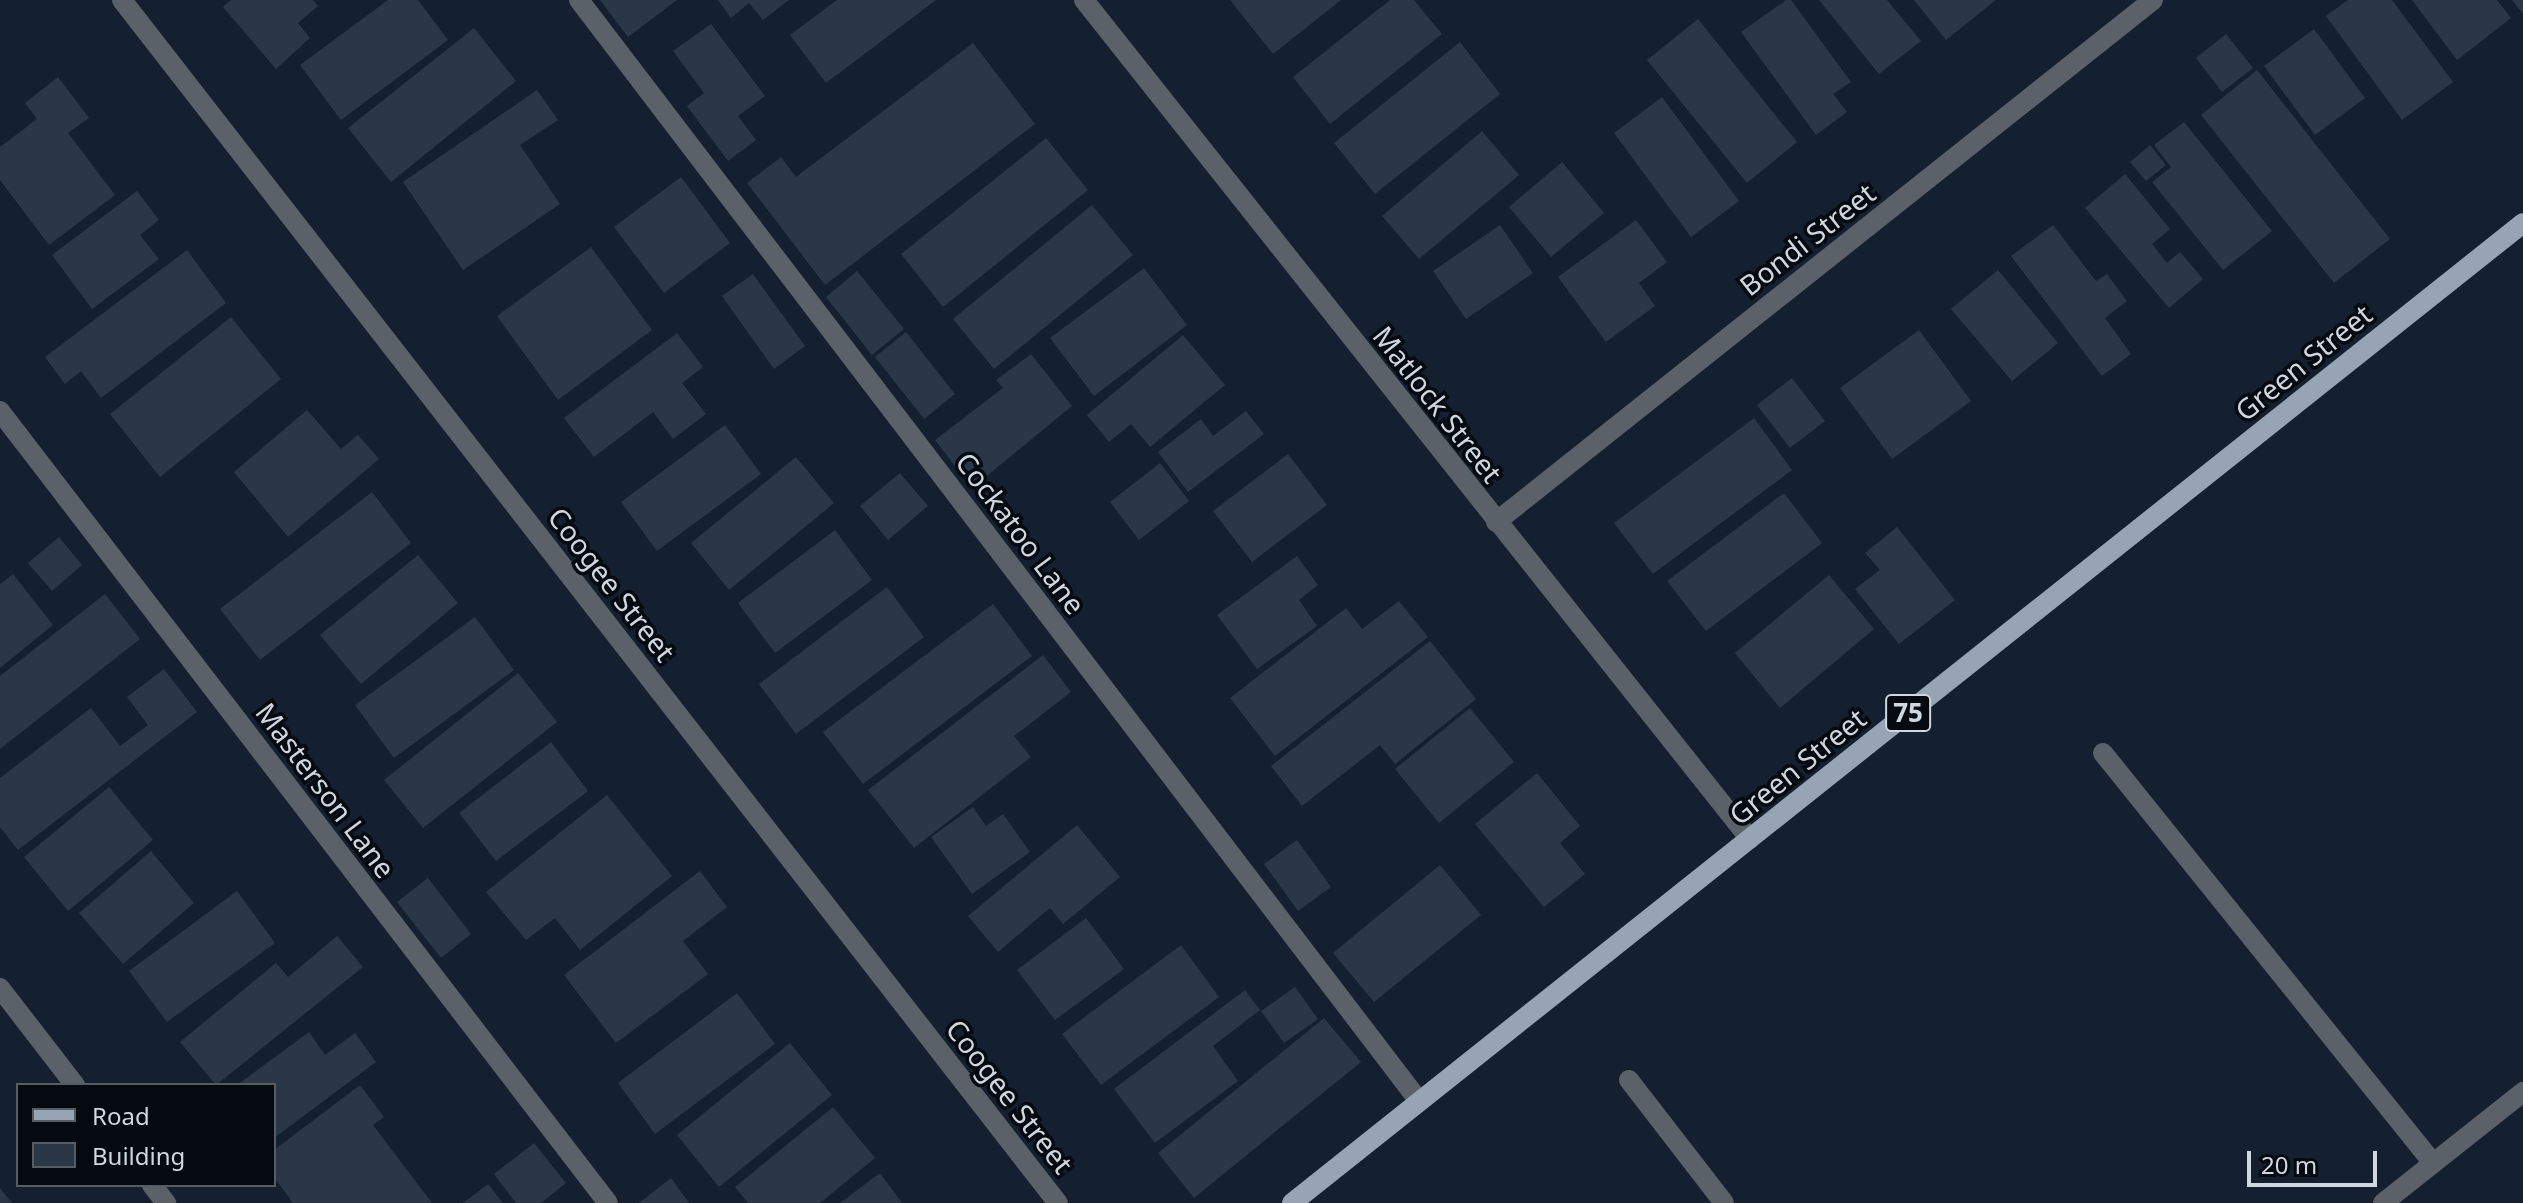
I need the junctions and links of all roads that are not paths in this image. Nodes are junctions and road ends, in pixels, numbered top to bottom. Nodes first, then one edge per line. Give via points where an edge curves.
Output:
1 (122, 0) edge
2 (579, 0) edge
3 (1084, 0) edge
4 (2153, 0) edge
5 (2523, 223) edge
6 (0, 411) edge
7 (1496, 522) junction
8 (2103, 753) dead end
9 (1750, 839) junction
10 (0, 988) edge
11 (1629, 1080) dead end
12 (73, 1083) edge
13 (2523, 1092) edge
14 (1419, 1101) junction
15 (2433, 1163) junction
16 (154, 1187) edge
17 (166, 1203) edge
18 (608, 1203) edge
19 (1058, 1203) edge
20 (1292, 1203) edge
21 (1724, 1203) edge
22 (2383, 1203) edge

1 - 19 street, Coogee Street
2 - 14 street, Cockatoo Lane
3 - 7 street, Matlock Street
4 - 7 street, Bondi Street
5 - 9 main road, Green Street / 75
6 - 18 street, Masterson Lane
7 - 9 street, Matlock Street
8 - 15 street
9 - 14 main road, Green Street / 75
10 - 12 street
11 - 21 street
13 - 15 street
14 - 20 main road, Green Street / 75
15 - 22 street
16 - 17 street

